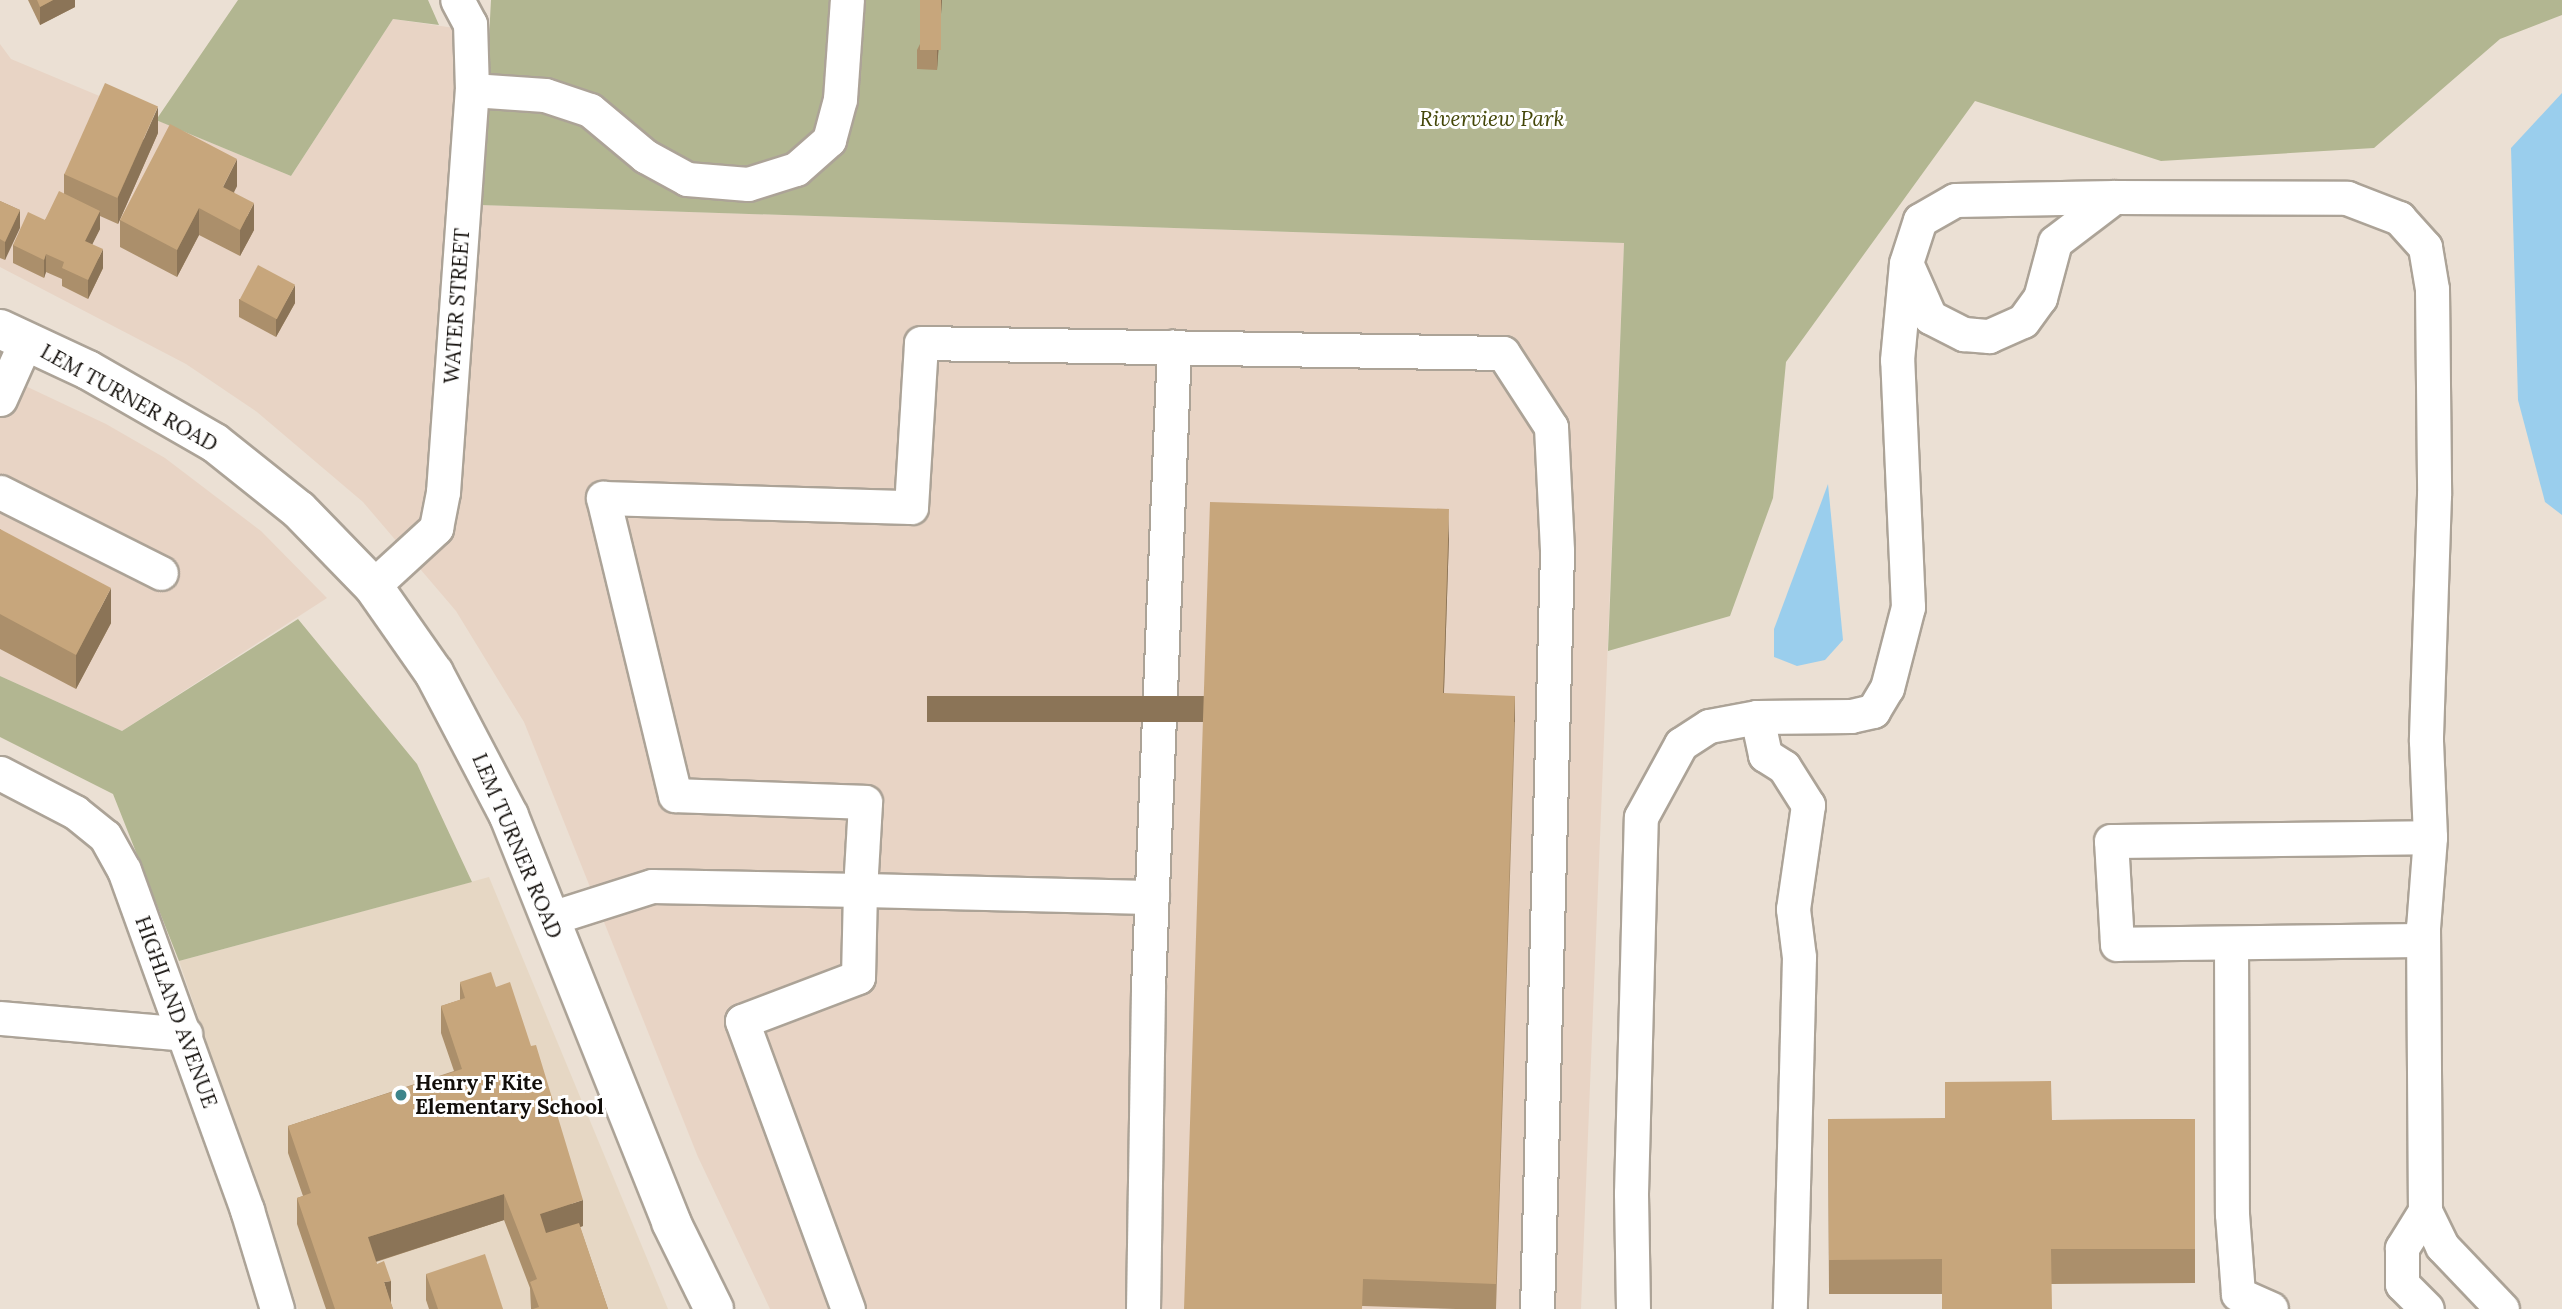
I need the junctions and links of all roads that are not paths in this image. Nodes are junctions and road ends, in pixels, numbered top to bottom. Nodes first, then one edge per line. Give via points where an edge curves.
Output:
1 (847, 0) edge
2 (470, 8) edge
3 (472, 90) junction
4 (2114, 197) junction
5 (1906, 263) junction
6 (13, 335) edge
7 (1174, 348) junction
8 (0, 399) edge
9 (0, 492) edge
10 (161, 573) dead end
11 (373, 586) junction
12 (1757, 718) junction
13 (0, 773) edge
14 (2430, 837) junction
15 (860, 890) junction
16 (1152, 897) junction
17 (548, 919) junction
18 (2423, 940) junction
19 (2231, 943) junction
20 (0, 1018) edge
21 (185, 1034) junction
22 (2425, 1211) junction
23 (277, 1309) edge
24 (714, 1309) edge
25 (848, 1309) edge
26 (1143, 1309) edge
27 (1537, 1309) edge
28 (1633, 1309) edge
29 (1790, 1309) edge
30 (2271, 1309) edge
31 (2427, 1309) edge
32 (2502, 1309) edge

1 - 3 street via 841,99 829,140 796,169 748,184 687,179 645,156 590,110 545,95
2 - 3 street, WATER STREET
3 - 11 street, WATER STREET via 443,492 436,528
4 - 5 street via 1955,200 1920,220
4 - 5 street via 2055,242 2040,298 2022,321 1989,336 1964,334 1930,317
4 - 14 street via 2347,198 2399,218 2425,247 2432,289 2433,385 2426,741
5 - 12 street via 1896,360 1908,607 1887,688 1874,710 1851,716
6 - 8 street
6 - 11 main road, LEM TURNER ROAD via 88,370 215,443 299,510
7 - 15 street via 921,343 911,507 603,498 675,795 865,802
7 - 16 street
7 - 27 street via 1503,353 1551,427 1557,551
9 - 10 street
11 - 17 main road, LEM TURNER ROAD via 434,673 477,750
12 - 28 street via 1709,726 1681,744 1641,817 1631,1193
12 - 29 street via 1765,755 1784,768 1808,805 1793,909 1799,957
13 - 21 street, HIGHLAND AVENUE via 75,812 105,836 124,870
14 - 18 street
14 - 19 street via 2111,841 2117,944
15 - 16 street
15 - 17 street via 652,886
15 - 25 street via 858,977 742,1021
16 - 26 street
17 - 24 main road, LEM TURNER ROAD via 671,1222
18 - 19 street
18 - 22 street
19 - 30 street via 2232,1214 2238,1294
20 - 21 street
21 - 23 street, HIGHLAND AVENUE
22 - 31 street via 2402,1248 2402,1284
22 - 32 street via 2442,1246

